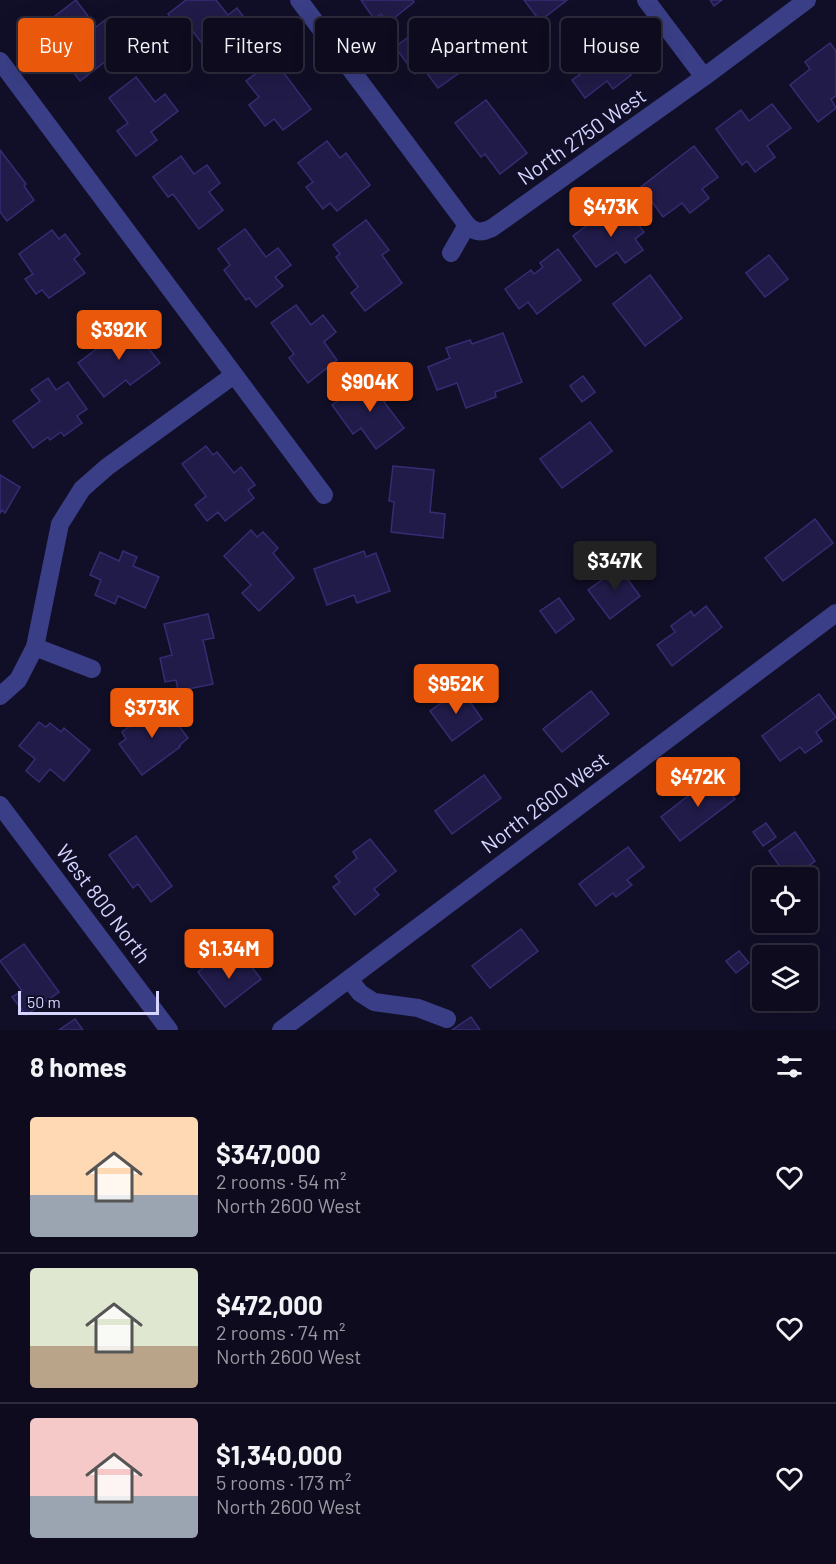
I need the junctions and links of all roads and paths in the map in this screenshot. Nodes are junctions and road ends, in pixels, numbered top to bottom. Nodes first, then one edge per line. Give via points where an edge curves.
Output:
1 (298, 0) edge
2 (646, 0) edge
3 (807, 0) edge
4 (0, 61) edge
5 (704, 77) junction
6 (467, 225) junction
7 (451, 253) dead end
8 (234, 375) junction
9 (324, 495) dead end
10 (836, 613) edge
11 (35, 647) junction
12 (92, 669) dead end
13 (0, 696) edge
14 (0, 805) edge
15 (349, 979) junction
16 (447, 1019) dead end
17 (169, 1030) edge
18 (281, 1030) edge

1 - 6 street
2 - 5 street
3 - 5 street, North 2750 West
4 - 8 street
5 - 6 street, North 2750 West via 492,228 482,233
6 - 7 street
8 - 9 street
8 - 11 street via 82,489 60,524
10 - 15 street, North 2600 West
11 - 12 street
11 - 13 street via 18,680
14 - 17 street, West 800 North
15 - 16 street via 374,1002 418,1008
15 - 18 street, North 2600 West

